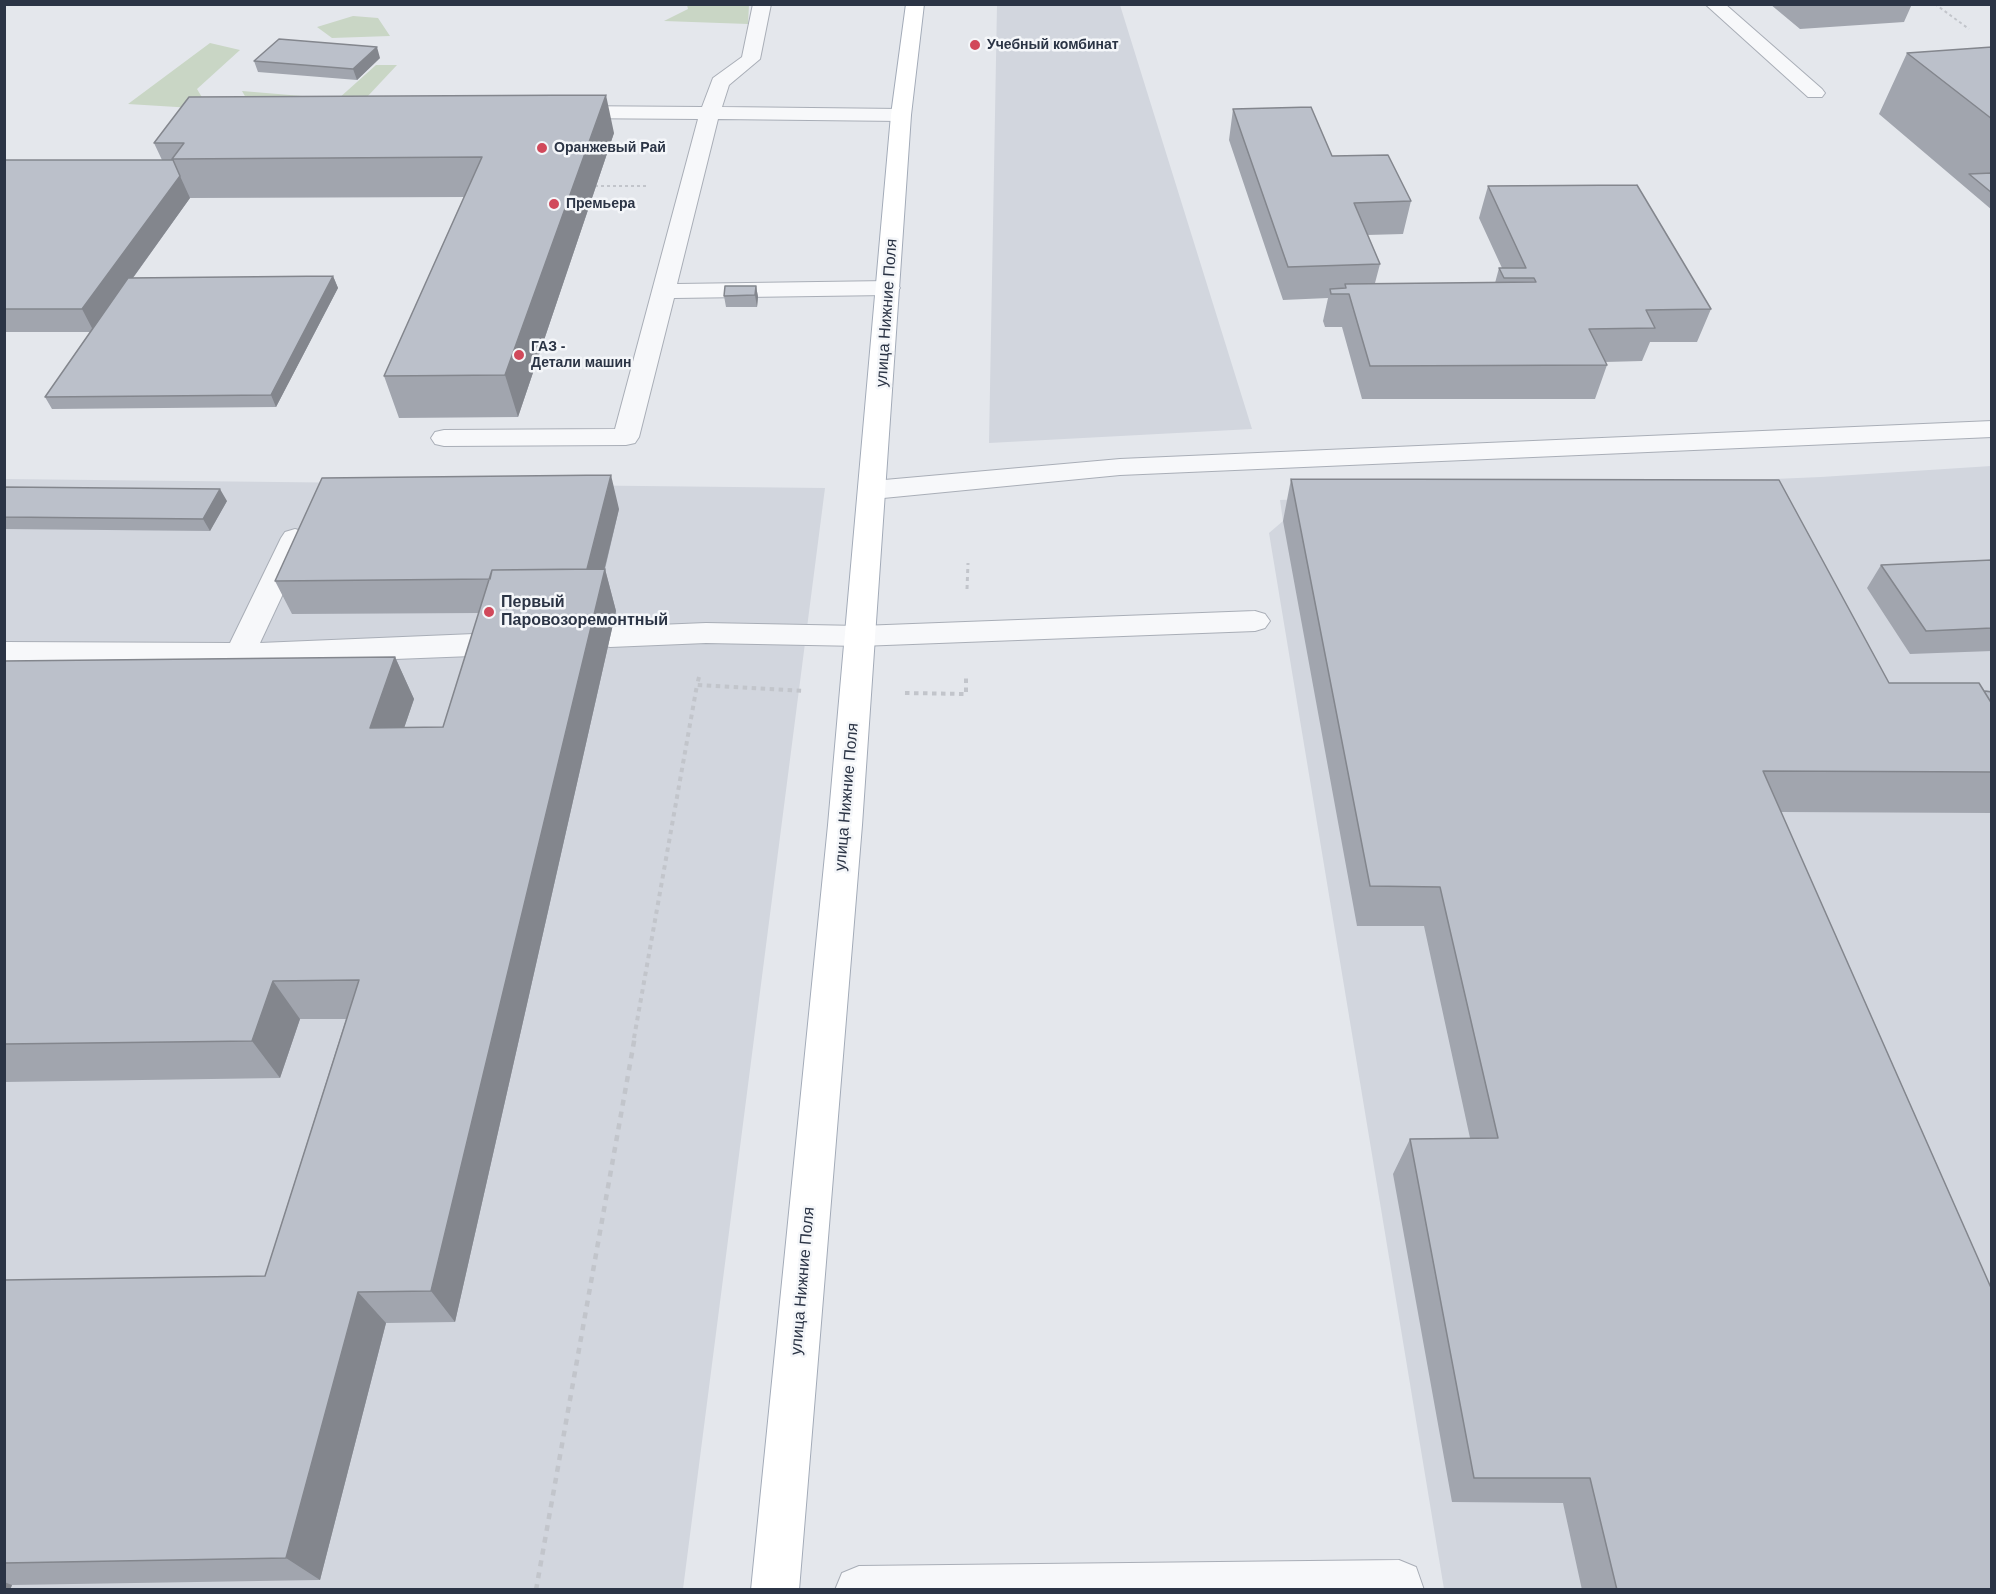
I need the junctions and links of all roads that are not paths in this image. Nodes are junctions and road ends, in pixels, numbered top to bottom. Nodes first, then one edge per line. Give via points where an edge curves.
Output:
1 (762, 4) edge
2 (915, 4) edge
3 (1714, 4) edge
4 (1815, 93) dead end
5 (545, 112) edge
6 (710, 113) junction
7 (901, 115) junction
8 (888, 288) junction
9 (662, 291) junction
10 (1992, 429) edge
11 (444, 438) dead end
12 (873, 490) junction
13 (295, 537) edge
14 (1255, 621) dead end
15 (860, 636) junction
16 (610, 637) dead end
17 (498, 644) edge
18 (4, 653) edge
19 (240, 654) junction
20 (775, 1590) edge
21 (859, 1590) edge
22 (1400, 1590) edge

1 - 6 lane via 751,60 720,82
2 - 7 main road, улица Нижние Поля
3 - 4 lane
5 - 6 lane
6 - 7 lane
6 - 9 lane
7 - 8 main road, улица Нижние Поля
8 - 9 lane
8 - 12 main road, улица Нижние Поля
9 - 11 lane via 626,437
10 - 12 lane via 1120,466
12 - 15 main road, улица Нижние Поля
13 - 19 lane
14 - 15 lane
15 - 16 lane via 706,633
15 - 20 main road, улица Нижние Поля
17 - 19 lane
18 - 19 lane
21 - 22 lane via 1399,1584

